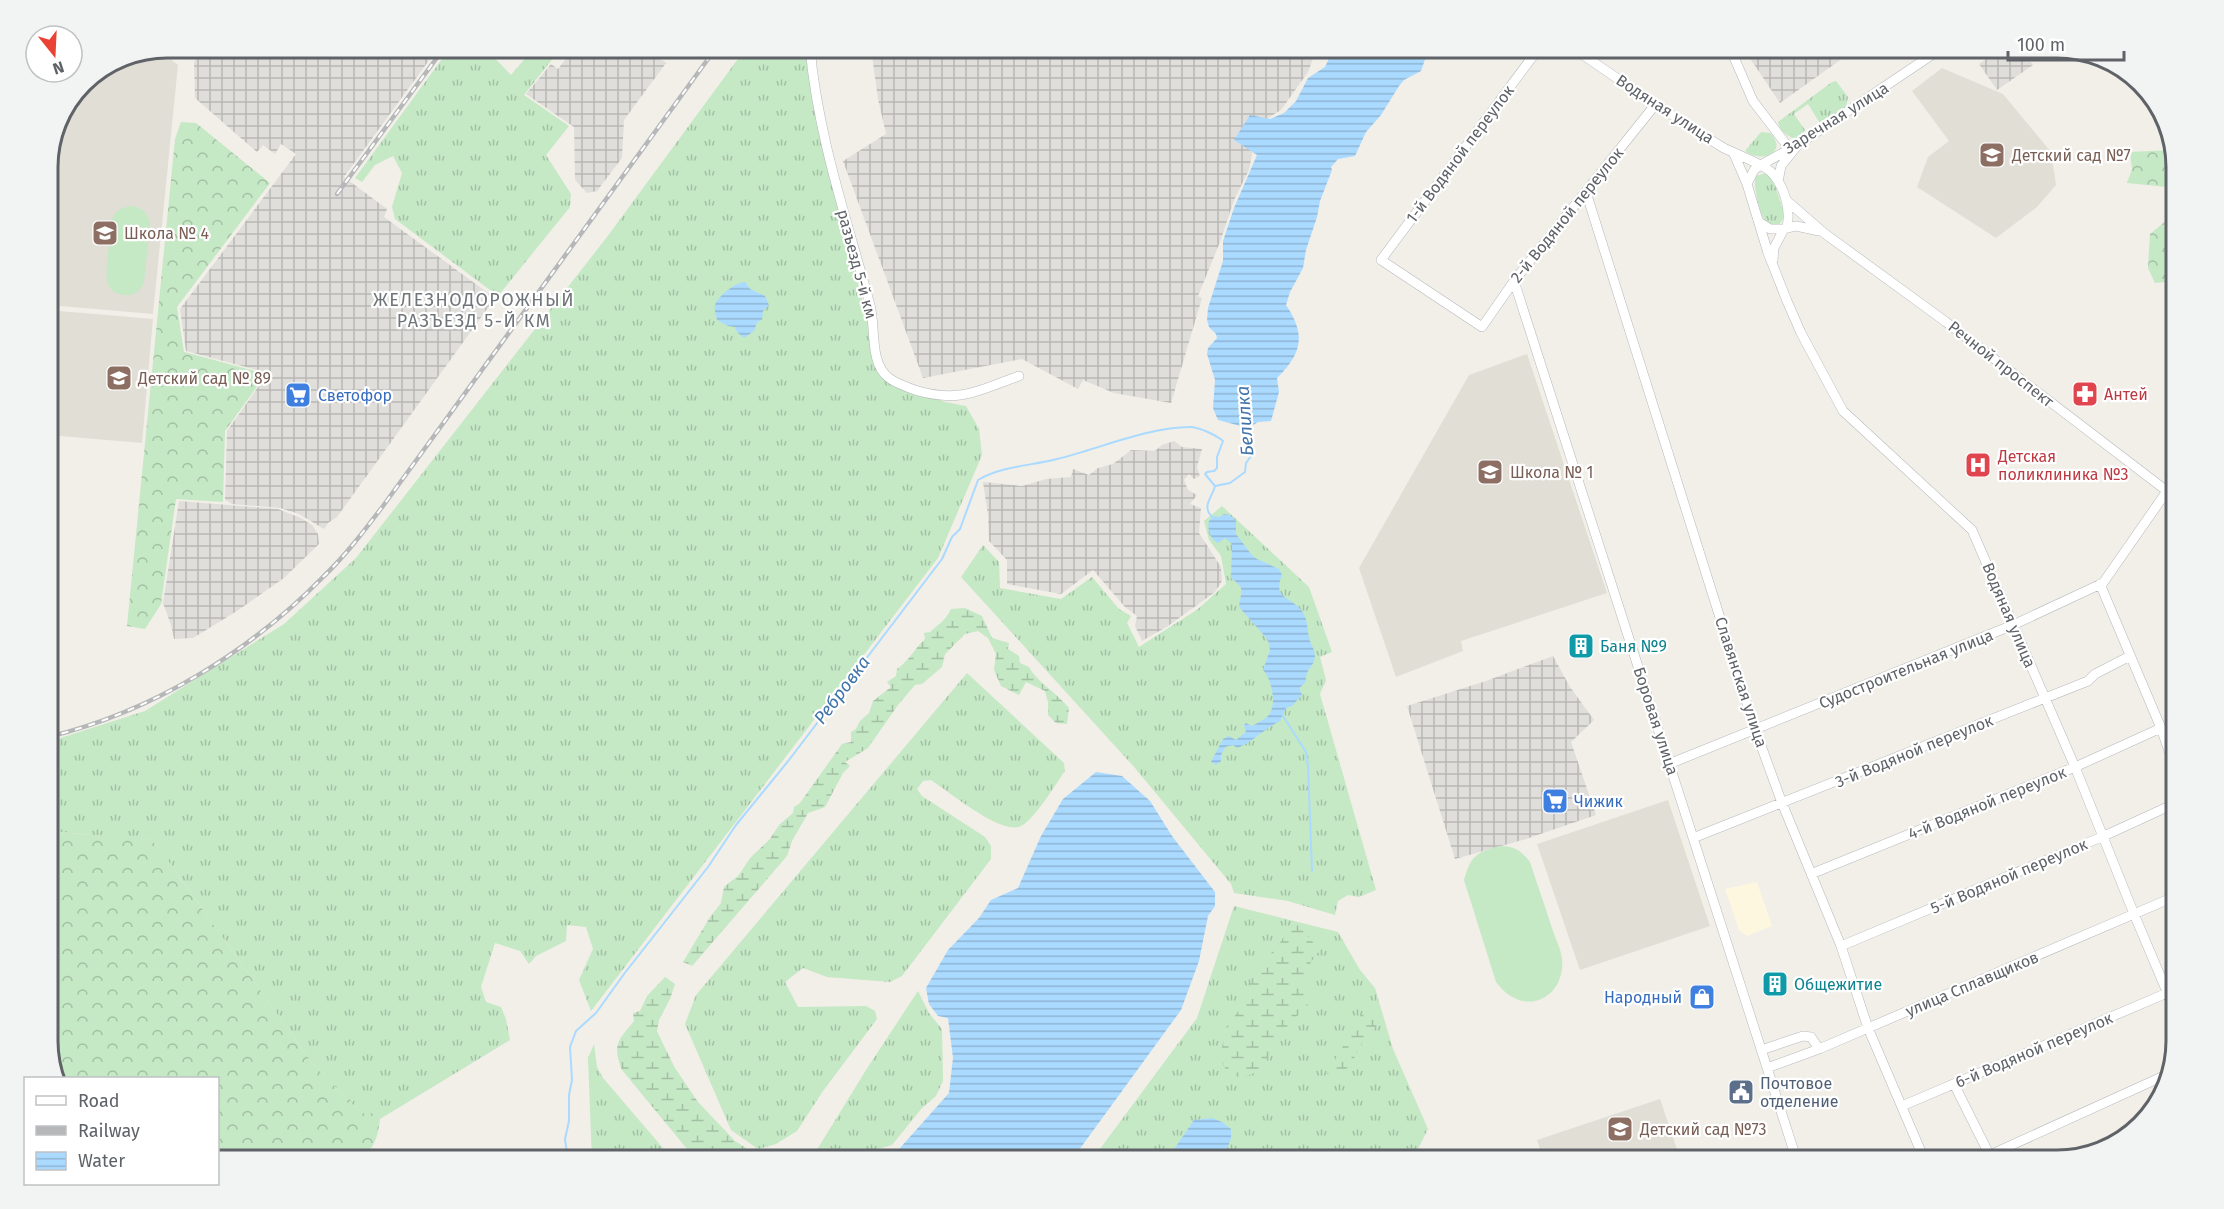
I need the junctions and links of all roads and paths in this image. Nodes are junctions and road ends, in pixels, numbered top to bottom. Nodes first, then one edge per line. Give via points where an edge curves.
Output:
1 (811, 58) edge
2 (1532, 58) edge
3 (1587, 58) edge
4 (1734, 58) edge
5 (1927, 58) edge
6 (1655, 105) junction
7 (1799, 144) junction
8 (1789, 148) junction
9 (1734, 154) junction
10 (1760, 166) junction
11 (1778, 182) junction
12 (1747, 184) junction
13 (1586, 192) junction
14 (1786, 200) junction
15 (1759, 222) junction
16 (1785, 228) junction
17 (1824, 233) junction
18 (1773, 263) junction
19 (1514, 281) junction
20 (1482, 327) joint
21 (1019, 376) dead end
22 (2165, 491) edge
23 (2165, 494) edge
24 (2100, 584) junction
25 (2013, 625) junction
26 (2130, 656) junction
27 (2044, 699) junction
28 (2161, 728) junction
29 (1755, 729) junction
30 (2166, 741) edge
31 (1670, 764) junction
32 (2075, 767) junction
33 (1782, 803) junction
34 (2166, 808) edge
35 (2104, 836) junction
36 (1693, 838) junction
37 (1811, 874) junction
38 (2166, 900) edge
39 (2134, 914) junction
40 (1841, 946) junction
41 (2166, 990) edge
42 (2166, 993) edge
43 (1868, 1028) junction
44 (1819, 1049) junction
45 (1761, 1050) junction
46 (1767, 1068) junction
47 (2159, 1078) edge
48 (1954, 1084) junction
49 (1902, 1106) junction
50 (1793, 1150) edge
51 (1920, 1150) edge
52 (1987, 1150) edge
53 (2001, 1150) edge

1 - 21 street, разъезд 5-й км via 833,181 871,309 877,360 882,371 890,380 912,389 955,397
2 - 20 street, 1-й Водяной переулок via 1381,260
3 - 6 street, Водяная улица
4 - 8 street via 1753,101
5 - 7 street, Заречная улица
6 - 9 street, Водяная улица
6 - 13 street, 2-й Водяной переулок
7 - 8 street, Заречная улица
7 - 11 street via 1781,166
8 - 10 street, Заречная улица
9 - 10 street, Водяная улица
9 - 12 street, Водяная улица
10 - 11 street, Водяная улица via 1772,172
10 - 12 street
11 - 14 street
12 - 15 street, Водяная улица
13 - 19 street, 2-й Водяной переулок
13 - 29 street, Славянская улица
14 - 16 street via 1789,212
14 - 17 street, Речной проспект
15 - 16 street via 1770,229
15 - 18 street, Водяная улица
16 - 17 street via 1807,227
16 - 18 street via 1774,248
17 - 22 street, Речной проспект
18 - 25 street, Водяная улица via 1801,333 1843,411 1972,530
19 - 20 street, 2-й Водяной переулок
19 - 31 street, Боровая улица
23 - 24 street, Судостроительная улица
24 - 25 street, Судостроительная улица
24 - 26 street
25 - 27 street, Водяная улица
25 - 29 street, Судостроительная улица
26 - 27 street, 3-й Водяной переулок via 2088,681
26 - 28 street
27 - 32 street, Водяная улица
27 - 33 street, 3-й Водяной переулок
28 - 30 street
28 - 32 street, 4-й Водяной переулок
29 - 31 street, Судостроительная улица
29 - 33 street, Славянская улица
31 - 36 street, Боровая улица
32 - 35 street, Водяная улица
32 - 37 street, 4-й Водяной переулок
33 - 36 street, 3-й Водяной переулок
33 - 37 street, Славянская улица
34 - 35 street, 5-й Водяной переулок
35 - 39 street, Водяная улица
35 - 40 street, 5-й Водяной переулок
36 - 45 street, Боровая улица
37 - 40 street, Славянская улица
38 - 39 street, улица Сплавщиков
39 - 41 street, Водяная улица
39 - 43 street, улица Сплавщиков
40 - 43 street, Славянская улица
42 - 48 street, 6-й Водяной переулок
43 - 44 street, улица Сплавщиков
43 - 49 street, Славянская улица
44 - 45 street via 1811,1037 1803,1036
44 - 46 street, улица Сплавщиков
45 - 46 street, Боровая улица
46 - 50 street, Боровая улица
47 - 53 street
48 - 49 street, 6-й Водяной переулок
48 - 52 street
49 - 51 street, Славянская улица

